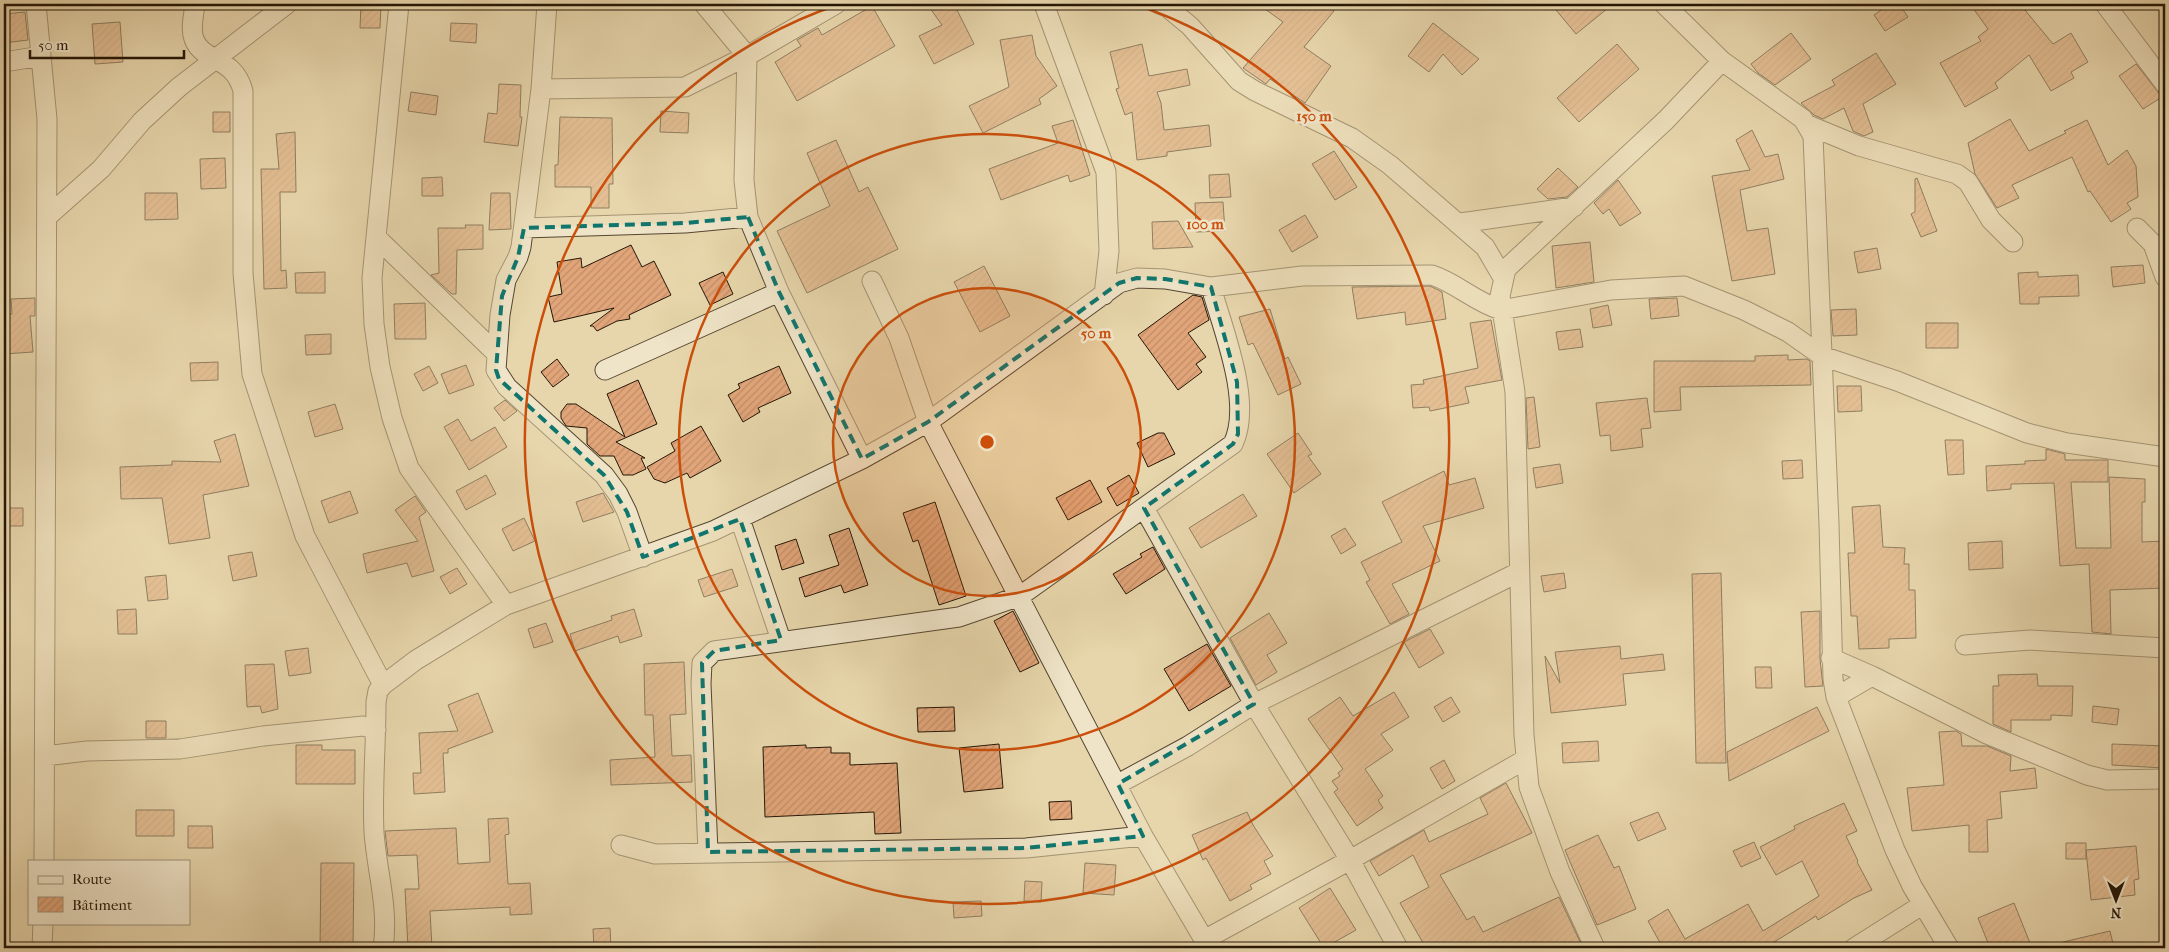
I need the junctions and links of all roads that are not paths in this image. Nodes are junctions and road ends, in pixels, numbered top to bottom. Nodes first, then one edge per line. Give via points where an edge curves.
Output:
1 (36, 4) edge
2 (195, 4) edge
3 (287, 4) edge
4 (399, 4) edge
5 (548, 4) edge
6 (704, 4) edge
7 (836, 4) edge
8 (1044, 4) edge
9 (1159, 4) edge
10 (1664, 4) edge
11 (2105, 4) edge
12 (41, 56) junction
13 (747, 56) junction
14 (215, 58) junction
15 (1722, 61) junction
16 (4, 62) edge
17 (2165, 84) edge
18 (541, 89) junction
19 (1808, 125) junction
20 (1574, 207) junction
21 (47, 217) junction
22 (748, 217) junction
23 (1460, 223) junction
24 (524, 228) junction
25 (2137, 228) dead end
26 (376, 237) junction
27 (2014, 242) dead end
28 (1502, 276) junction
29 (2165, 277) edge
30 (872, 281) dead end
31 (1212, 287) junction
32 (779, 292) junction
33 (1104, 295) junction
34 (1502, 310) junction
35 (496, 354) junction
36 (1822, 356) junction
37 (605, 370) dead end
38 (928, 422) junction
39 (2165, 457) edge
40 (862, 459) junction
41 (1144, 508) junction
42 (740, 518) junction
43 (643, 557) junction
44 (1519, 572) junction
45 (1020, 596) junction
46 (506, 605) junction
47 (781, 640) junction
48 (1965, 645) dead end
49 (2165, 648) edge
50 (1831, 658) junction
51 (1872, 676) junction
52 (383, 685) junction
53 (1836, 697) junction
54 (1254, 704) junction
55 (376, 730) junction
56 (45, 756) junction
57 (1526, 760) junction
58 (2165, 780) edge
59 (1118, 784) junction
60 (1144, 836) junction
61 (621, 845) dead end
62 (708, 852) junction
63 (44, 860) edge
64 (1350, 860) junction
65 (1922, 905) junction
66 (43, 924) edge
67 (1207, 944) edge
68 (42, 948) edge
69 (383, 948) edge
70 (1398, 948) edge
71 (1595, 948) edge
72 (1854, 948) edge
73 (1949, 948) edge

1 - 12 street
2 - 14 street via 193,37
3 - 14 street
4 - 26 street
5 - 18 street
6 - 13 street
7 - 13 street
8 - 33 street via 1106,172 1109,251
9 - 23 street via 1190,26 1240,81 1254,91 1352,138 1390,164
10 - 15 street
11 - 17 street
12 - 16 street
12 - 21 street via 47,119
13 - 18 street via 686,87
13 - 22 street via 744,180
14 - 21 street via 142,121 101,169
14 - 52 street via 234,70 243,91 243,273 252,374 305,536
15 - 19 street
15 - 20 street via 1666,120
18 - 24 street
19 - 27 street via 1859,146 1957,174 1968,182 1991,220
19 - 36 street via 1813,136
20 - 23 street
20 - 28 street
21 - 56 street
22 - 24 street via 685,223
22 - 32 street
23 - 28 street via 1485,247
24 - 35 street via 518,258 506,280 502,296
25 - 29 street via 2153,244
26 - 35 street
26 - 46 street via 372,278 374,324 392,418 409,468
28 - 34 street
30 - 38 street via 899,338
31 - 33 street via 1137,278 1119,283
31 - 34 street via 1302,276 1432,275 1451,282 1488,306
31 - 41 street via 1237,382 1238,434 1233,444
32 - 37 street
32 - 40 street
33 - 38 street
34 - 36 street via 1611,290 1684,286 1788,332
34 - 44 street via 1516,392
35 - 43 street via 499,379 604,475 618,494
36 - 39 street via 1897,381 2027,433 2068,443
36 - 50 street
38 - 40 street
38 - 45 street
40 - 42 street
41 - 45 street
41 - 54 street
42 - 43 street
42 - 47 street
43 - 46 street
44 - 54 street
44 - 57 street
45 - 47 street via 959,617
45 - 59 street
46 - 52 street via 416,660
47 - 62 street via 714,651 702,663
48 - 49 street via 2030,640
50 - 51 street
50 - 53 street
51 - 53 street
51 - 58 street via 1987,734 2087,775 2107,780
52 - 55 street via 376,702
53 - 65 street via 1895,850
54 - 59 street via 1188,746
54 - 64 street
55 - 56 street via 363,726 263,736 188,748 142,752 87,751
55 - 69 street via 373,802 375,846 386,916
56 - 63 street
57 - 64 street
57 - 71 street via 1530,787 1557,864
59 - 60 street
60 - 62 street via 1026,848
60 - 67 street
61 - 62 street via 655,854
64 - 67 street
64 - 70 street
65 - 72 street
65 - 73 street
66 - 68 street

